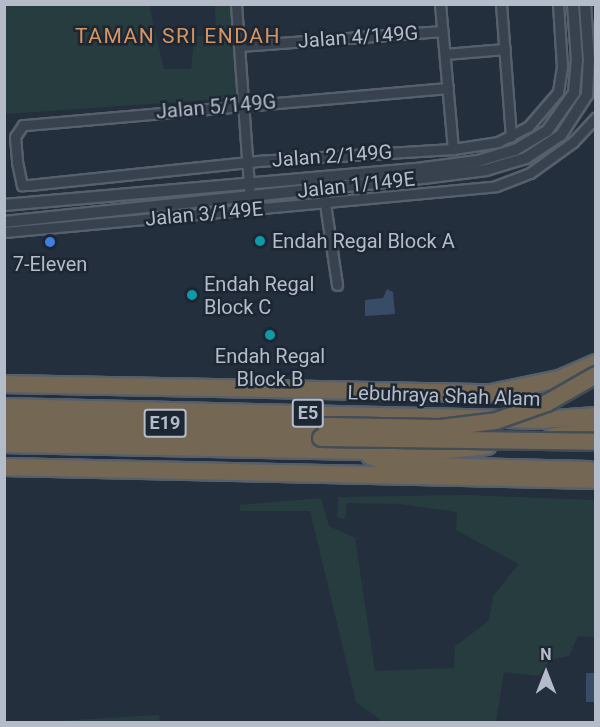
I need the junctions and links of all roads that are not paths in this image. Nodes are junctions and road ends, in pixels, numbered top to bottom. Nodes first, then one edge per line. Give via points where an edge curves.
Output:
1 (236, 4) edge
2 (440, 4) edge
3 (501, 4) edge
4 (558, 4) edge
5 (573, 4) edge
6 (585, 4) edge
7 (442, 31) junction
8 (239, 46) junction
9 (505, 49) junction
10 (445, 54) junction
11 (448, 88) junction
12 (243, 104) junction
13 (596, 117) edge
14 (511, 137) junction
15 (453, 149) junction
16 (17, 162) joint
17 (248, 163) junction
18 (321, 174) junction
19 (249, 181) junction
20 (322, 189) junction
21 (250, 197) junction
22 (324, 203) junction
23 (4, 205) edge
24 (4, 222) edge
25 (4, 232) edge
26 (337, 285) dead end
27 (596, 363) edge
28 (596, 375) edge
29 (4, 384) edge
30 (4, 395) edge
31 (596, 402) edge
32 (38, 407) junction
33 (4, 408) edge
34 (596, 416) edge
35 (578, 418) junction
36 (4, 420) edge
37 (596, 430) edge
38 (4, 432) edge
39 (324, 432) junction
40 (596, 442) edge
41 (4, 444) edge
42 (34, 446) junction
43 (357, 451) junction
44 (4, 456) edge
45 (4, 467) edge
46 (596, 471) edge
47 (596, 480) edge

1 - 8 street
2 - 7 street
3 - 9 street
4 - 14 street, Jalan 2/149G via 562,67 558,92 538,118
5 - 18 street, Jalan 1/149E via 578,70 574,93 559,118 532,141 478,160
6 - 20 street, Jalan 1/149E via 590,61 587,95 561,135 537,153 486,170
7 - 8 street, Jalan 4/149G
7 - 10 street
8 - 12 street
9 - 10 street
9 - 14 street
10 - 11 street
11 - 12 street, Jalan 5/149G
11 - 15 street
12 - 16 street, Jalan 5/149G via 23,125 15,137
12 - 17 street
13 - 22 street, Jalan 3/149E via 573,142 530,173 496,186
14 - 15 street, Jalan 2/149G
15 - 17 street, Jalan 2/149G
16 - 17 street, Jalan 2/149G via 22,185
17 - 19 street
18 - 19 street, Jalan 1/149E
18 - 20 street
19 - 21 street
19 - 23 street, Jalan 1/149E
20 - 21 street, Jalan 1/149E
20 - 22 street
21 - 24 street, Jalan 1/149E
22 - 25 street, Jalan 3/149E
22 - 26 street
27 - 29 highway via 559,380 522,389 459,394
28 - 39 highway, E19, bridge via 547,403 496,421 440,428
30 - 32 highway via 31,400
31 - 35 highway
32 - 33 highway, E5
32 - 35 highway, Lebuhraya Shah Alam / E5
34 - 35 highway, Lebuhraya Shah Alam / E5
36 - 39 highway, E19
37 - 43 highway, Lebuhraya Shah Alam / E5 via 440,451
38 - 39 highway, E19
39 - 40 highway, E19, bridge
41 - 42 highway, Lebuhraya Shah Alam / E5
42 - 43 highway, Lebuhraya Shah Alam / E5
42 - 44 highway
43 - 46 highway via 394,465
45 - 47 highway

